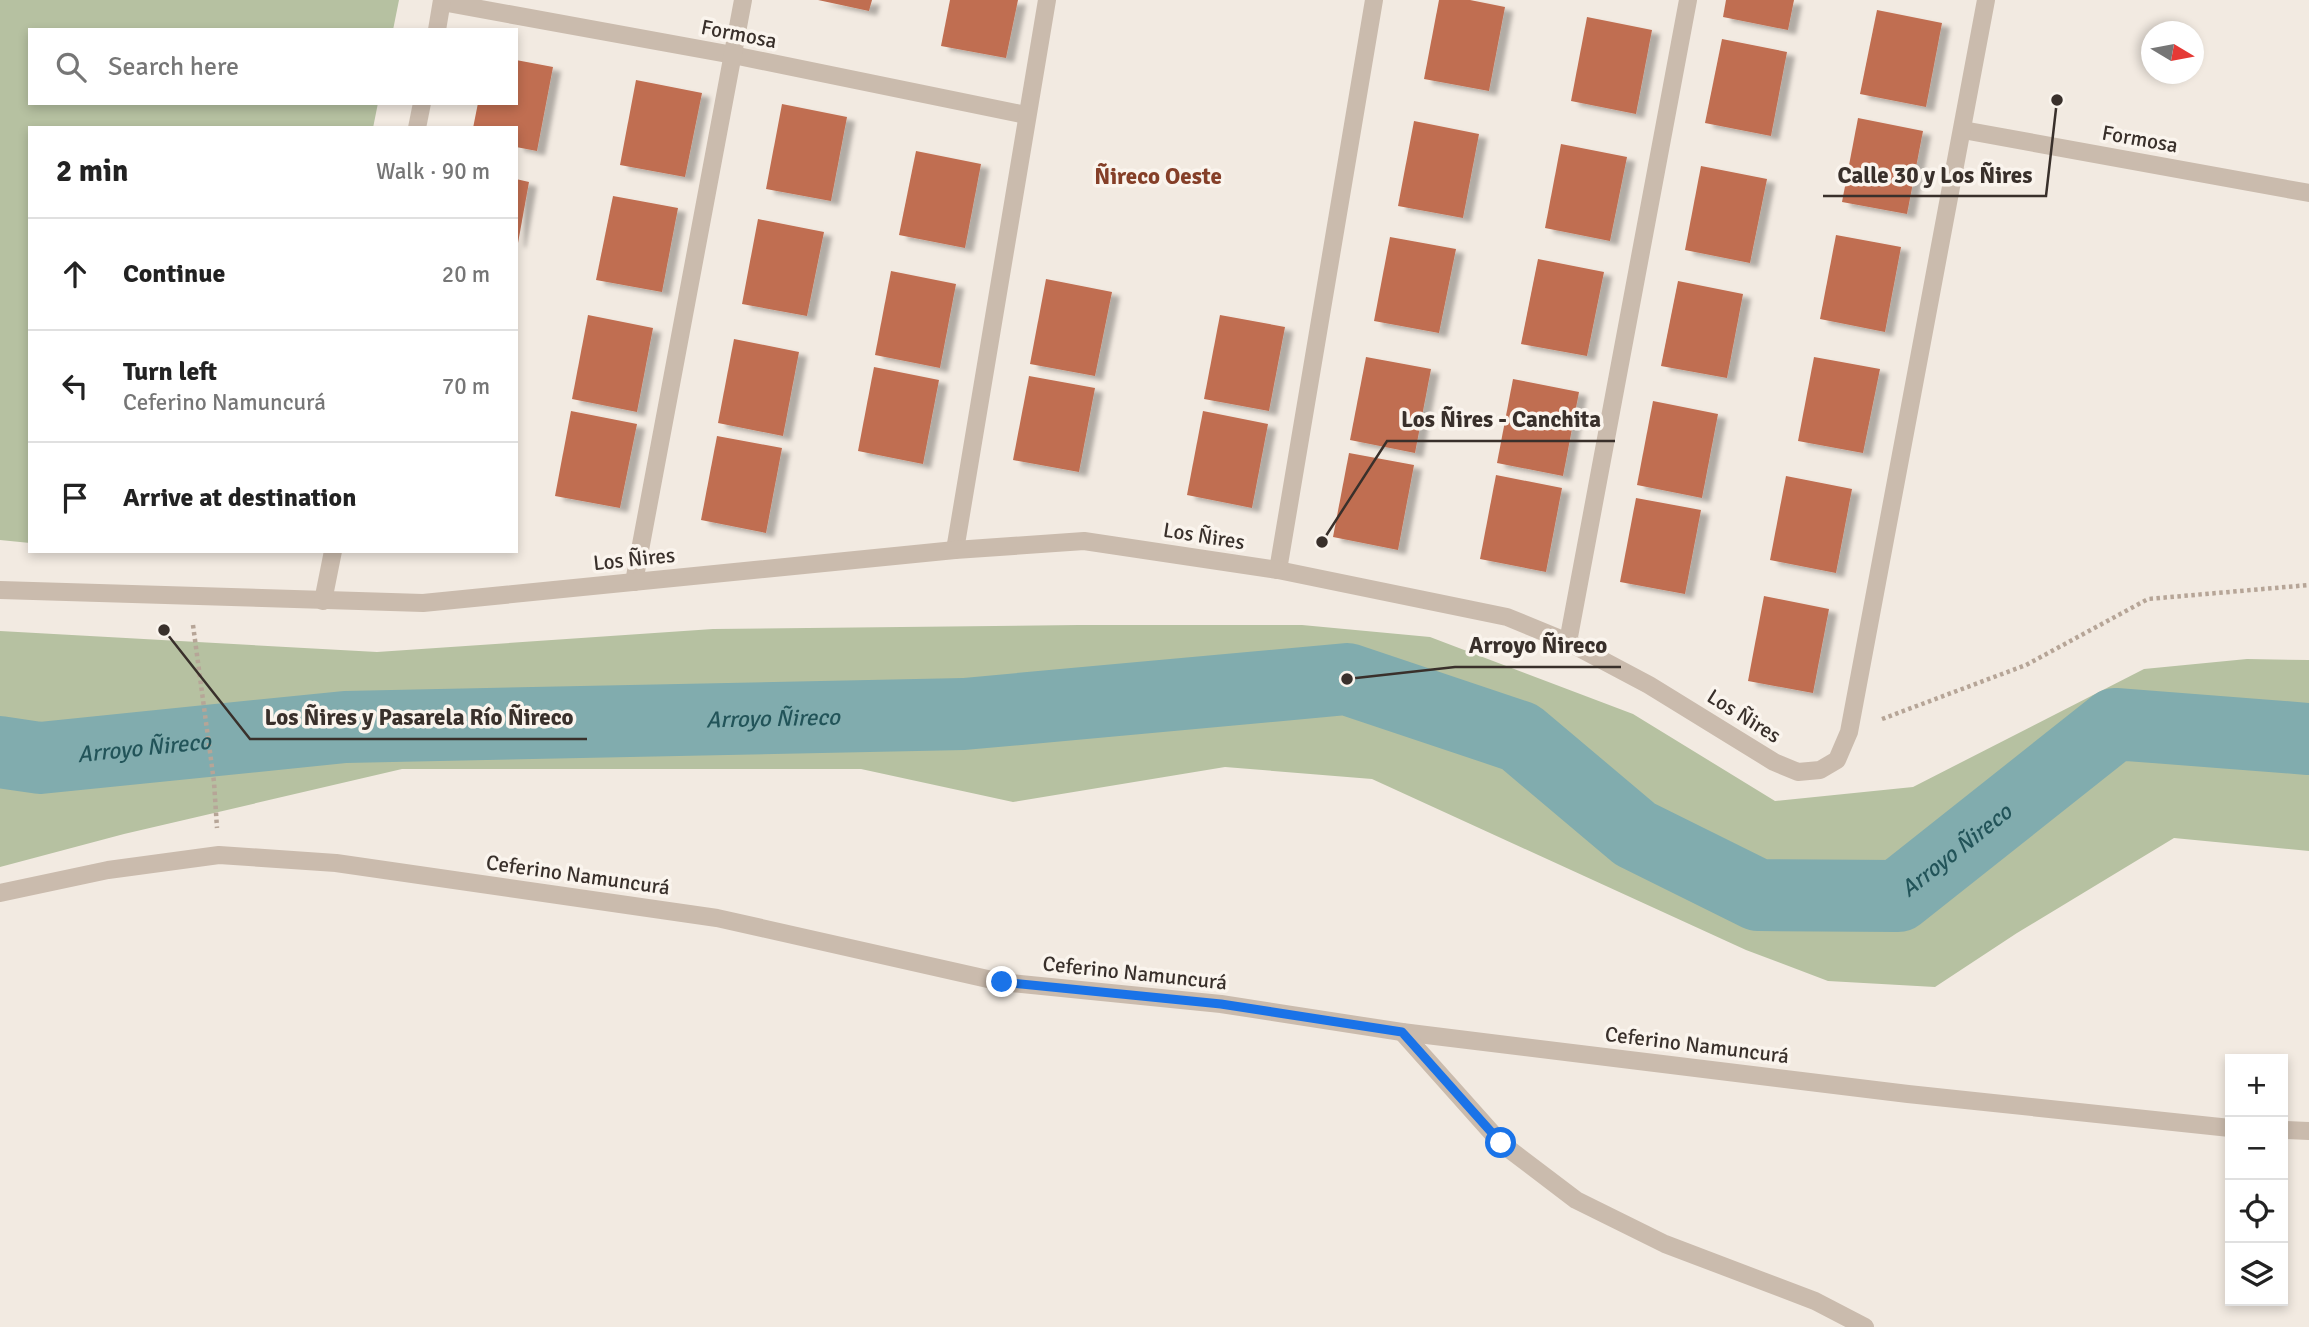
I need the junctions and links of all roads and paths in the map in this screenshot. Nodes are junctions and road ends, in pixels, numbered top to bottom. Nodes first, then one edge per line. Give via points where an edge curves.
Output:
1 (743, 0) edge
2 (1047, 0) edge
3 (1374, 0) edge
4 (1688, 0) edge
5 (1986, 0) edge
6 (442, 1) edge
7 (437, 28) edge
8 (733, 55) junction
9 (422, 105) edge
10 (1026, 115) junction
11 (417, 126) edge
12 (1963, 130) junction
13 (2309, 193) edge
14 (955, 550) junction
15 (333, 553) edge
16 (1278, 570) junction
17 (634, 582) junction
18 (2309, 585) edge
19 (0, 590) edge
20 (190, 596) junction
21 (323, 601) junction
22 (1568, 642) junction
23 (1849, 732) junction
24 (219, 855) junction
25 (0, 893) edge
26 (1402, 1032) junction
27 (2225, 1127) edge
28 (2288, 1130) edge
29 (2309, 1131) edge
30 (1864, 1327) edge

1 - 8 street
2 - 10 street
3 - 16 street
4 - 22 street
5 - 12 street, Los Ñires
6 - 7 street
6 - 8 street, Formosa
8 - 10 street, Formosa
8 - 17 street
9 - 11 street
10 - 14 street
12 - 13 street, Formosa
12 - 23 street, Los Ñires
14 - 16 street, Los Ñires via 1084,541
14 - 17 street, Los Ñires
15 - 21 street
16 - 22 street, Los Ñires via 1507,617
17 - 21 street, Los Ñires via 423,603
18 - 23 path via 2148,599 2026,665
19 - 20 street, Los Ñires
20 - 21 street, Los Ñires
20 - 24 path
22 - 23 street, Los Ñires via 1798,772 1820,771 1837,760
24 - 25 street, Ceferino Namuncurá via 108,870
24 - 26 street, Ceferino Namuncurá via 336,863 717,918 1002,982 1221,1004
26 - 27 street, Ceferino Namuncurá
26 - 30 street via 1501,1143 1576,1200 1665,1244 1815,1301
28 - 29 street

